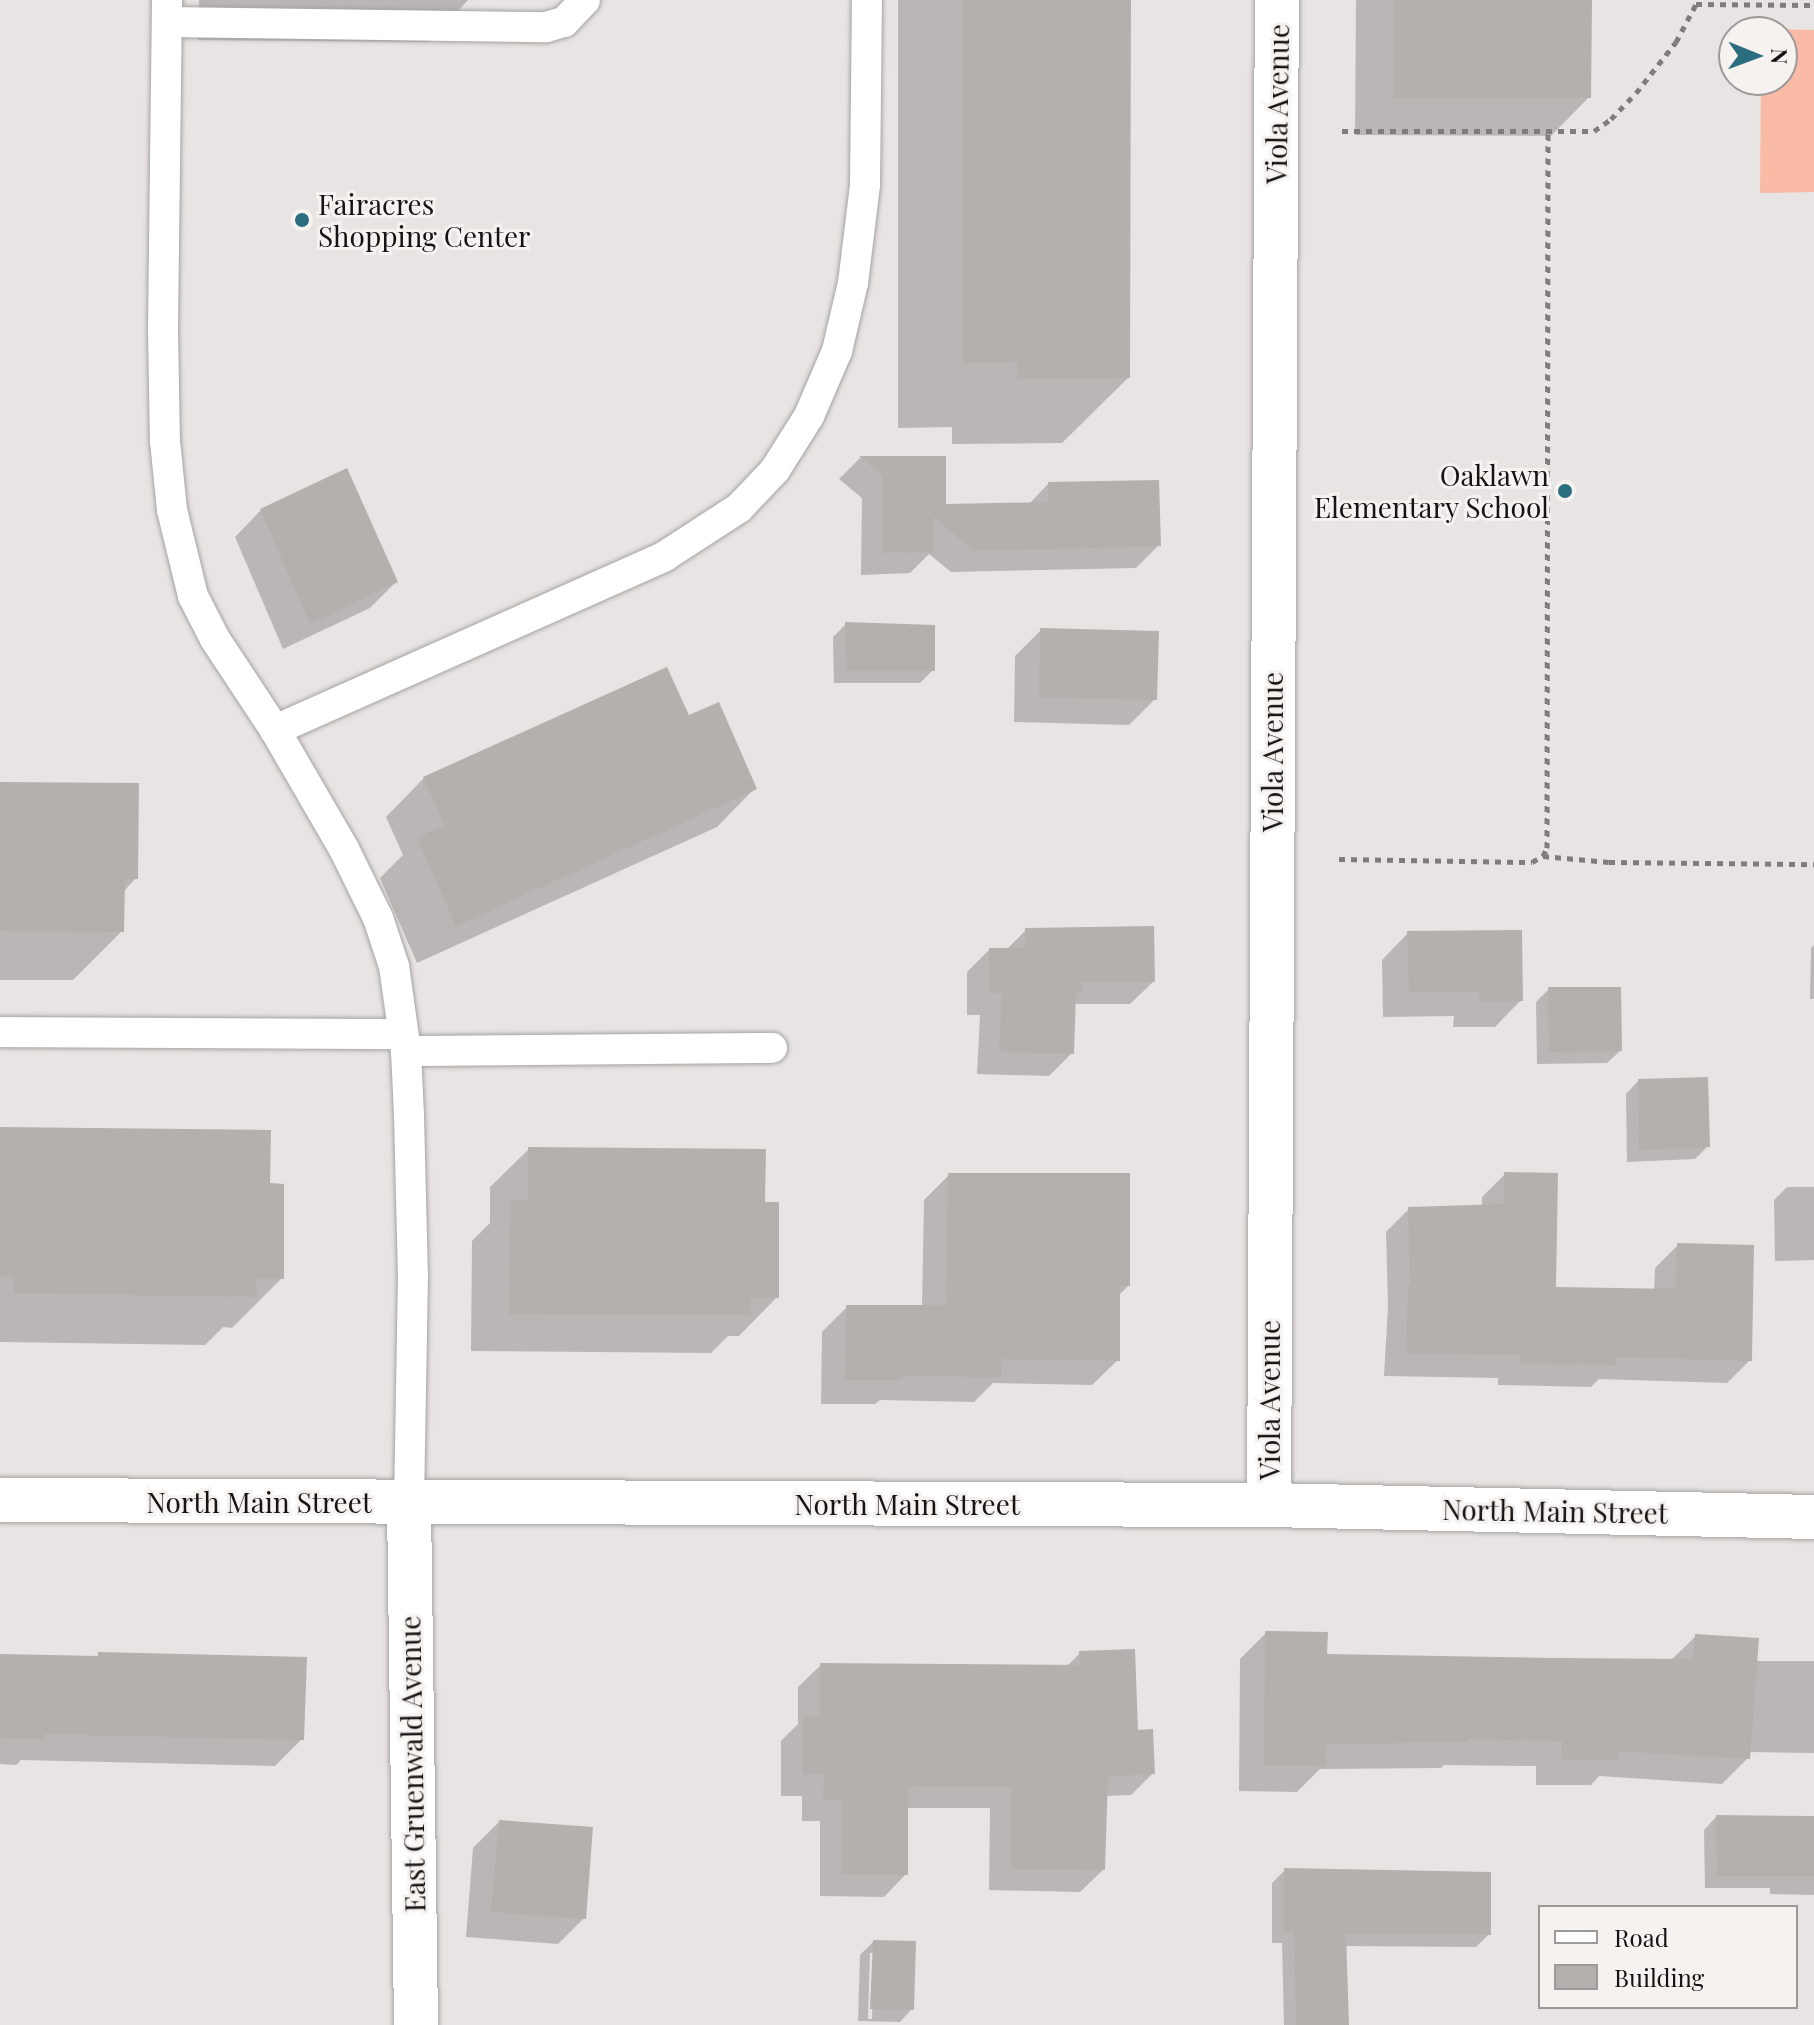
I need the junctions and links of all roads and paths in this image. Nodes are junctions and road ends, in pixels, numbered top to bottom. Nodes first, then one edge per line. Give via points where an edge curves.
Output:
1 (585, 0) edge
2 (867, 0) edge
3 (1277, 0) edge
4 (1814, 5) edge
5 (167, 11) edge
6 (1342, 131) dead end
7 (1548, 131) junction
8 (275, 730) junction
9 (1543, 856) junction
10 (1339, 859) dead end
11 (1814, 864) edge
12 (0, 1032) edge
13 (404, 1043) junction
14 (772, 1048) dead end
15 (0, 1500) edge
16 (409, 1503) junction
17 (1269, 1505) junction
18 (1814, 1517) edge
19 (416, 2025) edge

1 - 5 lane via 564,22 546,27
2 - 8 lane via 865,185 853,283 837,351 809,416 775,470 739,508 665,556
3 - 17 street, Viola Avenue
4 - 7 path via 1696,4 1676,42 1611,119 1594,131
5 - 8 lane via 163,330 172,510 193,596
6 - 7 path
7 - 9 path
8 - 13 lane via 378,918 394,966
9 - 10 path via 1532,862
9 - 11 path via 1609,862
12 - 13 lane
13 - 14 lane
13 - 16 lane via 413,1275
15 - 16 street, North Main Street
16 - 17 street, North Main Street
16 - 19 street, East Gruenwald Avenue
17 - 18 street, North Main Street

